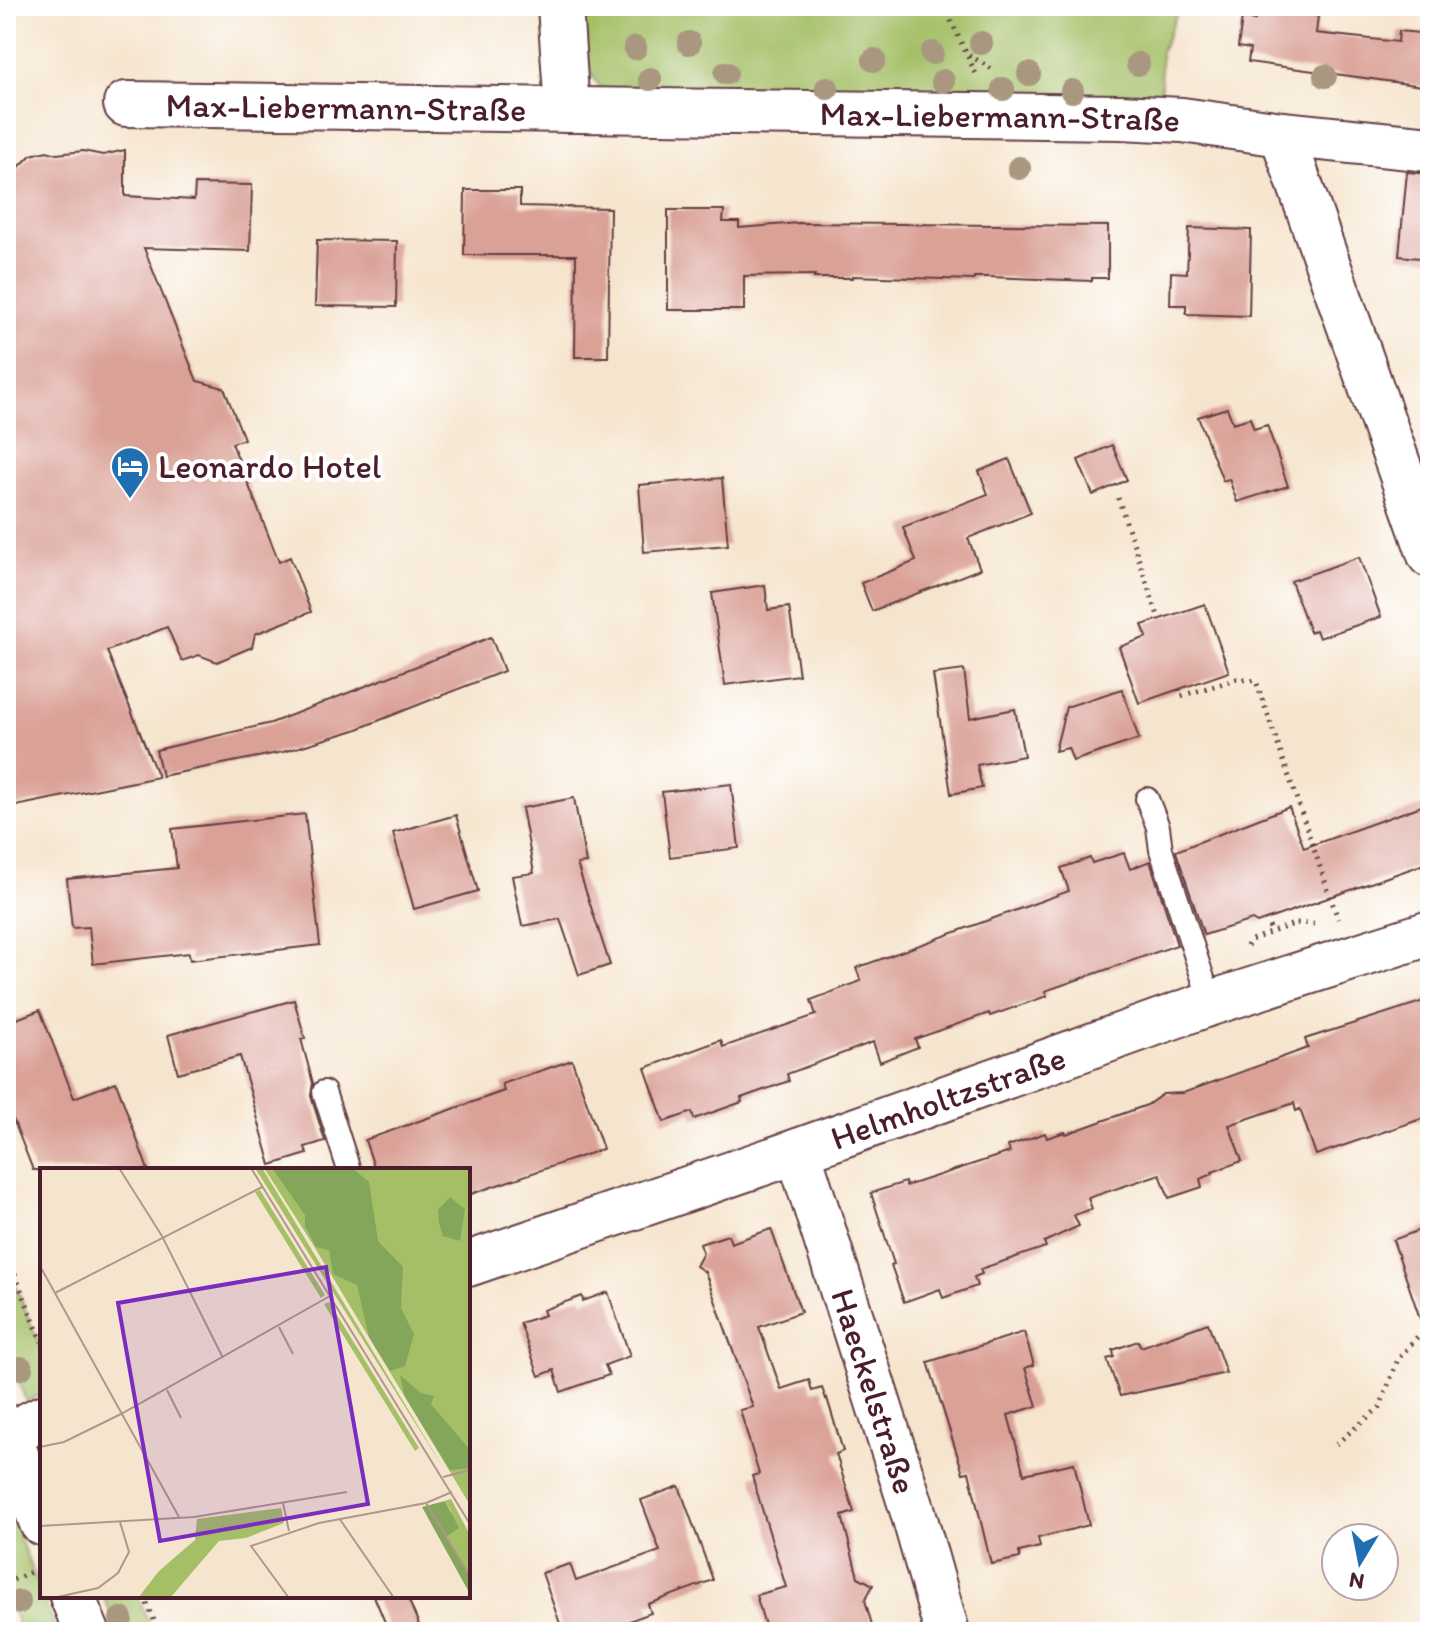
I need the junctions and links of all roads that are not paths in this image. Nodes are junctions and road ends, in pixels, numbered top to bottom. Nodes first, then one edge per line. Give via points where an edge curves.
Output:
1 (560, 6) edge
2 (126, 104) dead end
3 (567, 110) junction
4 (1282, 134) junction
5 (1430, 149) edge
6 (1430, 555) edge
7 (1147, 799) dead end
8 (1430, 933) edge
9 (1211, 1003) junction
10 (324, 1092) dead end
11 (798, 1151) junction
12 (348, 1168) edge
13 (470, 1263) edge
14 (19, 1427) edge
15 (40, 1515) edge
16 (73, 1598) edge
17 (87, 1632) edge
18 (947, 1632) edge

1 - 3 street, Max-Liebermann-Straße
2 - 3 street, Max-Liebermann-Straße
3 - 4 street, Max-Liebermann-Straße via 1120,117
4 - 5 street, Max-Liebermann-Straße
4 - 6 street
7 - 9 lane
8 - 9 street, Helmholtzstraße
9 - 11 street, Helmholtzstraße
10 - 12 lane
11 - 13 street, Helmholtzstraße
11 - 18 street, Haeckelstraße
14 - 15 street
16 - 17 street

